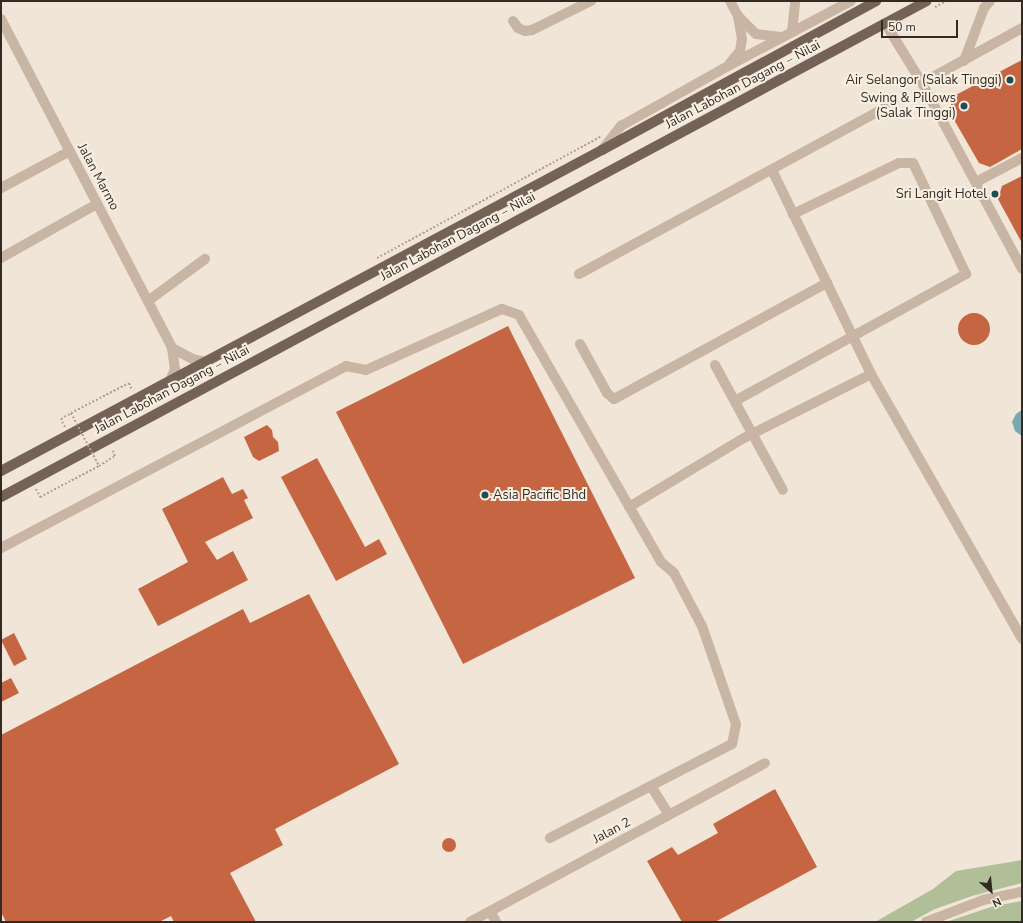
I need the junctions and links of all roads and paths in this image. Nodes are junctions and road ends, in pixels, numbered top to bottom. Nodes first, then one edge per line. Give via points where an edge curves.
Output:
1 (591, 1) edge
2 (730, 1) edge
3 (795, 1) edge
4 (851, 1) edge
5 (876, 1) edge
6 (927, 1) edge
7 (990, 1) edge
8 (573, 5) edge
9 (738, 16) junction
10 (1, 19) edge
11 (512, 21) dead end
12 (885, 23) junction
13 (1022, 28) edge
14 (792, 32) junction
15 (782, 37) junction
16 (964, 61) junction
17 (728, 66) junction
18 (922, 83) junction
19 (885, 108) dead end
20 (602, 150) junction
21 (70, 151) junction
22 (1022, 158) edge
23 (772, 170) junction
24 (976, 182) junction
25 (1, 188) edge
26 (97, 204) junction
27 (793, 214) junction
28 (1, 258) edge
29 (205, 259) dead end
30 (1022, 269) edge
31 (579, 274) dead end
32 (827, 283) junction
33 (148, 302) junction
34 (853, 336) junction
35 (580, 344) dead end
36 (172, 348) junction
37 (206, 362) junction
38 (715, 365) dead end
39 (871, 374) junction
40 (170, 381) junction
41 (129, 383) dead end
42 (735, 401) junction
43 (71, 413) junction
44 (66, 427) dead end
45 (753, 434) junction
46 (108, 439) junction
47 (99, 466) junction
48 (1, 471) edge
49 (783, 490) dead end
50 (1, 497) edge
51 (40, 497) dead end
52 (629, 507) junction
53 (1, 548) edge
54 (1022, 639) edge
55 (765, 763) dead end
56 (651, 786) junction
57 (669, 815) junction
58 (550, 838) dead end
59 (1022, 892) edge
60 (490, 911) junction
61 (470, 922) edge
62 (496, 922) edge
63 (926, 922) edge

1 - 8 street
2 - 9 street
3 - 14 street
4 - 14 street
5 - 20 main road, Jalan Labohan Dagang ‒ Nilai
6 - 12 main road, Jalan Labohan Dagang ‒ Nilai
7 - 16 street via 984,8
8 - 11 street via 532,30 518,28
9 - 15 street via 756,34
9 - 17 street via 742,39 740,51
10 - 21 street, Jalan Marmo
12 - 18 street
12 - 46 main road, Jalan Labohan Dagang ‒ Nilai
13 - 16 street
14 - 15 street
15 - 17 street
16 - 18 street
17 - 20 street via 621,126
18 - 24 street
19 - 23 street
20 - 37 main road, Jalan Labohan Dagang ‒ Nilai
21 - 25 street
21 - 26 street, Jalan Marmo
22 - 24 street
23 - 27 street
23 - 31 street
24 - 30 street
26 - 28 street
26 - 33 street, Jalan Marmo
27 - 32 street
27 - 34 street via 899,163 913,163 966,274
29 - 33 street
32 - 34 street
32 - 35 street via 614,399 607,393
33 - 36 street, Jalan Marmo
34 - 39 street
34 - 42 street
36 - 37 street via 193,359
36 - 40 street, Jalan Marmo via 175,369
37 - 40 main road, Jalan Labohan Dagang ‒ Nilai
38 - 42 street
39 - 45 street
39 - 54 street
40 - 48 main road, Jalan Labohan Dagang ‒ Nilai
41 - 43 path
42 - 45 street
43 - 44 path via 61,419
43 - 47 path, bridge
45 - 49 street
45 - 52 street
46 - 47 path via 115,456
46 - 50 main road, Jalan Labohan Dagang ‒ Nilai
47 - 51 path
52 - 53 street via 519,315 502,309 366,370 346,366
52 - 56 street via 661,562 674,573 702,626 736,724 732,744
55 - 57 street, Jalan 2
56 - 57 street
56 - 58 street
57 - 60 street, Jalan 2
59 - 63 street via 983,900
60 - 61 street, Jalan 2
60 - 62 street

